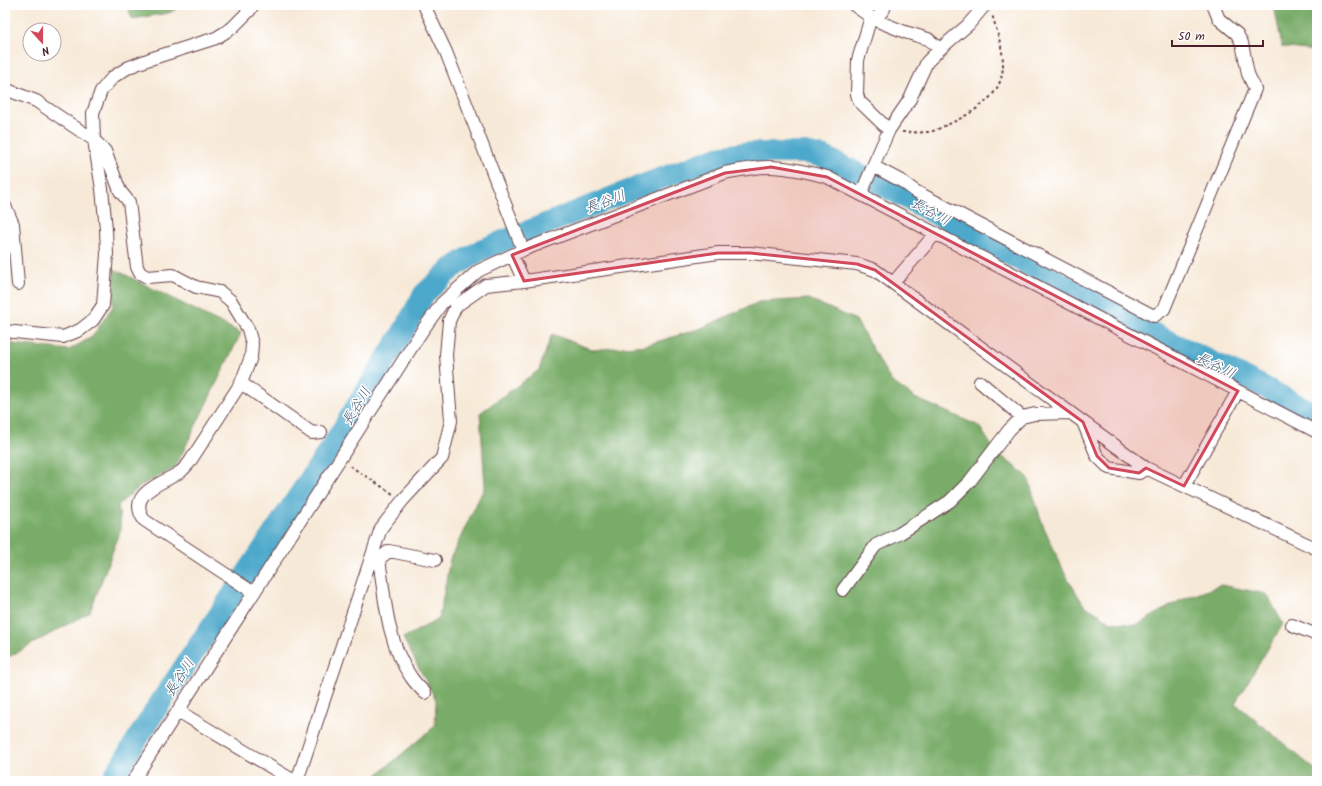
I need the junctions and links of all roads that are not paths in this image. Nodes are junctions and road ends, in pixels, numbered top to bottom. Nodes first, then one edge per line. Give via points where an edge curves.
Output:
1 (253, 5) edge
2 (424, 5) edge
3 (854, 5) edge
4 (884, 5) edge
5 (1213, 5) edge
6 (988, 9) edge
7 (873, 19) junction
8 (940, 49) junction
9 (5, 89) edge
10 (888, 133) junction
11 (94, 140) junction
12 (873, 166) junction
13 (861, 194) junction
14 (5, 206) edge
15 (936, 233) junction
16 (518, 252) junction
17 (524, 281) junction
18 (893, 283) junction
19 (18, 284) dead end
20 (5, 332) edge
21 (980, 382) dead end
22 (241, 383) junction
23 (1238, 391) junction
24 (1070, 413) junction
25 (1022, 417) junction
26 (1083, 422) junction
27 (321, 432) dead end
28 (1317, 432) edge
29 (1146, 468) junction
30 (1184, 486) junction
31 (1317, 549) edge
32 (375, 560) junction
33 (435, 560) dead end
34 (843, 590) dead end
35 (254, 594) junction
36 (1292, 624) dead end
37 (1317, 635) edge
38 (425, 693) dead end
39 (178, 711) junction
40 (133, 781) edge
41 (294, 781) edge
42 (297, 781) edge

1 - 11 street via 232,28 216,38 150,59 113,77 101,92 93,113
2 - 16 street via 446,52
3 - 7 street
4 - 7 street via 884,9
5 - 12 street via 1219,19 1237,34 1242,43 1248,74 1255,89 1164,309 1154,316 915,191
6 - 8 street
7 - 8 street via 928,39
7 - 10 street via 858,60 857,94 859,101
8 - 10 street via 927,62 910,100
9 - 11 street via 36,101
10 - 12 street
11 - 20 street via 106,229 103,305 93,320 80,330 63,337
11 - 22 street via 105,152 120,191 129,202 137,267 140,273 147,277 173,275 196,287 220,292 231,301 239,314 248,329 252,344 251,356
12 - 13 street
13 - 15 street
13 - 16 street via 827,177 804,170 771,167 748,169 725,173
14 - 19 street via 13,224
15 - 18 street
15 - 23 street
16 - 17 street
16 - 35 street via 478,271 442,303
17 - 18 street via 718,253 750,253 857,264 875,270
17 - 32 street via 486,285 456,306 449,321 446,355 451,421 442,458 381,528
18 - 24 street
21 - 25 street
22 - 27 street via 312,433
22 - 35 street via 189,463 181,472 148,490 139,504 139,513 144,520
23 - 28 street
23 - 30 street
24 - 25 street
24 - 26 street
25 - 34 street via 970,481 950,501 899,534 876,545
26 - 29 street
26 - 29 street via 1097,456 1109,468 1139,473
29 - 30 street
30 - 31 street
32 - 33 street via 389,551
32 - 38 street via 397,651 411,677
32 - 42 street
35 - 39 street
36 - 37 street
39 - 40 street
39 - 41 street

